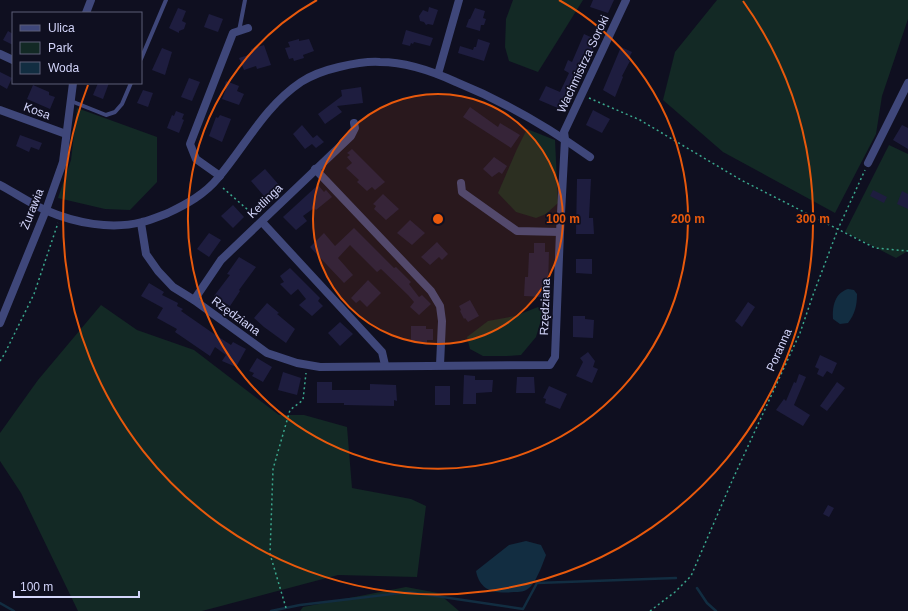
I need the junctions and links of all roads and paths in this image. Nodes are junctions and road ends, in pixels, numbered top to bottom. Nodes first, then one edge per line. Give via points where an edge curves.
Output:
1 (91, 0) edge
2 (166, 0) edge
3 (245, 0) edge
4 (459, 0) edge
5 (626, 0) edge
6 (86, 12) edge
7 (248, 28) dead end
8 (236, 32) junction
9 (0, 54) edge
10 (142, 57) edge
11 (12, 60) edge
12 (438, 74) junction
13 (908, 83) edge
14 (74, 84) edge
15 (131, 84) edge
16 (581, 95) junction
17 (71, 101) junction
18 (0, 110) edge
19 (354, 123) dead end
20 (66, 134) junction
21 (565, 139) junction
22 (590, 157) dead end
23 (868, 163) joint
24 (315, 169) junction
25 (220, 176) junction
26 (461, 183) dead end
27 (0, 185) edge
28 (223, 188) dead end
29 (46, 210) junction
30 (58, 219) dead end
31 (262, 222) junction
32 (141, 223) junction
33 (838, 229) junction
34 (560, 232) junction
35 (908, 251) edge
36 (194, 300) junction
37 (0, 323) edge
38 (0, 361) edge
39 (308, 365) junction
40 (385, 365) junction
41 (440, 365) junction
42 (286, 608) dead end
43 (650, 611) edge

1 - 6 street
2 - 10 lane
3 - 8 lane
4 - 12 street
5 - 16 street, Wachmistrza Soroki
7 - 8 street
8 - 25 street via 190,144 196,158
9 - 11 street
12 - 21 street via 498,100
12 - 25 street via 378,61 324,71 301,82 276,103 258,123
13 - 23 street
14 - 17 street, Żurawia
15 - 17 lane via 122,104 110,114 106,115
16 - 21 street, Wachmistrza Soroki via 564,132
16 - 33 path via 640,120 741,180
17 - 20 street, Żurawia
18 - 20 street, Kosa
19 - 24 street, Ketlinga via 355,128 351,136
20 - 29 street, Żurawia via 63,162
21 - 22 street
21 - 34 street, Rzędziana
23 - 33 path, Poranna
24 - 31 street, Ketlinga
24 - 41 street via 431,291 440,306 442,321
25 - 32 street via 198,197 184,206
26 - 34 street via 462,192 517,231
27 - 29 street
28 - 31 path
29 - 32 street via 82,222 116,226
29 - 37 street, Żurawia
30 - 38 path via 34,294
31 - 36 street, Ketlinga via 221,260
31 - 40 street via 382,352
32 - 36 street, Rzędziana via 146,254 173,287
33 - 35 path via 875,248
33 - 43 path, Poranna via 800,333 691,576
34 - 41 street, Rzędziana via 555,357 550,365
36 - 39 street, Rzędziana via 267,353
39 - 40 street, Rzędziana
39 - 42 path via 302,400 290,410 273,469 270,554
40 - 41 street, Rzędziana

